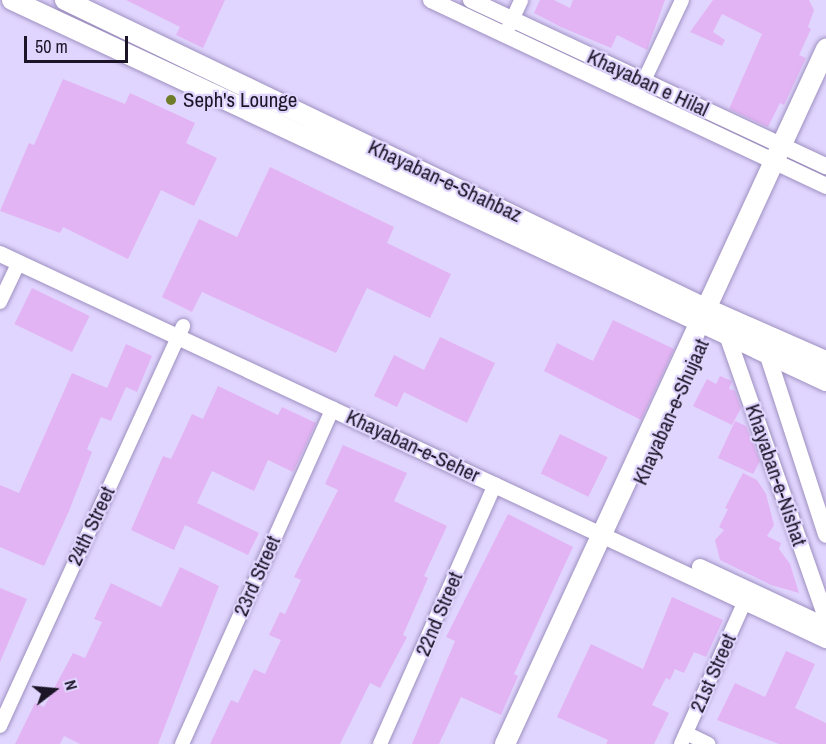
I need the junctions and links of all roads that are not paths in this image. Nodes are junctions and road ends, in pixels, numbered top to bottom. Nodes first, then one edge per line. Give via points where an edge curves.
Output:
1 (12, 0) edge
2 (65, 0) edge
3 (431, 0) edge
4 (471, 0) edge
5 (521, 0) edge
6 (682, 0) edge
7 (512, 19) junction
8 (505, 35) junction
9 (826, 49) edge
10 (826, 80) edge
11 (644, 82) junction
12 (635, 99) junction
13 (783, 155) junction
14 (826, 166) edge
15 (826, 186) edge
16 (0, 241) edge
17 (0, 254) edge
18 (19, 262) junction
19 (0, 302) edge
20 (711, 320) junction
21 (180, 331) junction
22 (767, 354) junction
23 (826, 361) edge
24 (826, 381) edge
25 (333, 408) junction
26 (495, 484) junction
27 (611, 532) junction
28 (826, 535) edge
29 (745, 602) junction
30 (826, 618) edge
31 (826, 626) edge
32 (826, 639) edge
33 (0, 726) edge
34 (684, 739) edge
35 (182, 744) edge
36 (380, 744) edge
37 (505, 744) edge
38 (519, 744) edge
39 (709, 744) edge

1 - 20 main road, Khayaban-e-Shahbaz
2 - 20 main road, Khayaban-e-Shahbaz
3 - 8 street, Khayaban e Hilal
4 - 7 street, Khayaban e Hilal
5 - 7 street
6 - 11 street
7 - 8 street
7 - 11 street, Khayaban e Hilal
8 - 12 street, Khayaban e Hilal
9 - 13 main road, Khayaban-e-Shujaat
10 - 13 main road, Khayaban-e-Shujaat
11 - 12 street
11 - 13 street, Khayaban e Hilal
12 - 13 street, Khayaban e Hilal
13 - 14 street, Khayaban e Hilal
13 - 15 street
13 - 20 main road, Khayaban-e-Shujaat
16 - 21 street, Khayaban-e-Seher
17 - 18 street, Khayaban-e-Seher
18 - 19 street
18 - 21 street, Khayaban-e-Seher
20 - 22 main road, Khayaban-e-Shahbaz
20 - 23 main road, Khayaban-e-Shahbaz
20 - 27 main road, Khayaban-e-Shujaat
20 - 30 street, Khayaban-e-Nishat
21 - 25 street, Khayaban-e-Seher
21 - 27 street, Khayaban-e-Seher
21 - 33 street, 24th Street
22 - 24 main road, Khayaban-e-Shahbaz
22 - 28 street, Khayaban-e-Nishat
25 - 26 street, Khayaban-e-Seher
25 - 35 street, 23rd Street
26 - 27 street, Khayaban-e-Seher
26 - 36 street, 22nd Street
27 - 29 street, Khayaban-e-Seher
27 - 31 street, Khayaban-e-Seher
27 - 37 main road
27 - 38 main road
29 - 32 street, Khayaban-e-Seher
29 - 34 street, 21st Street
34 - 39 street

